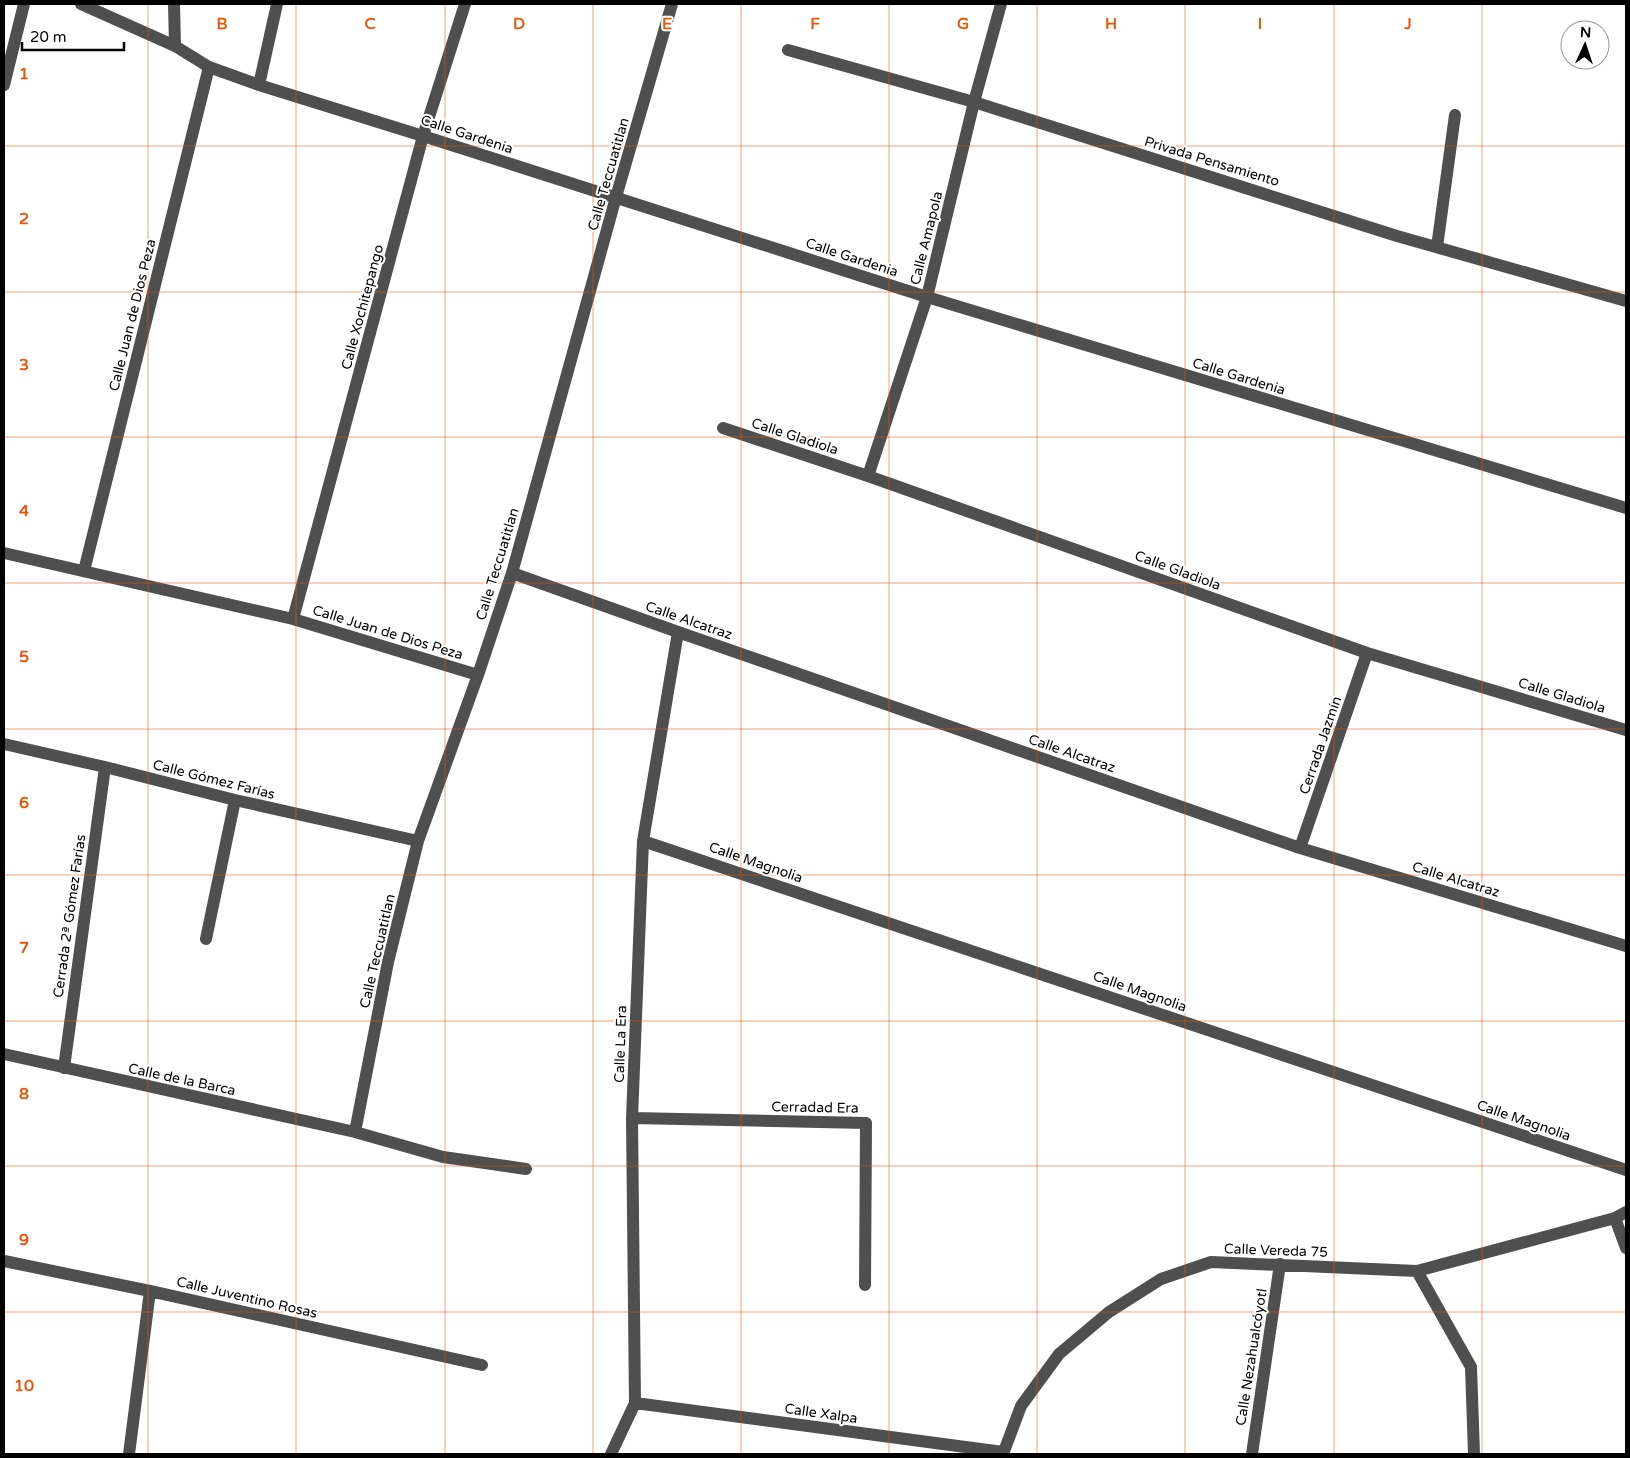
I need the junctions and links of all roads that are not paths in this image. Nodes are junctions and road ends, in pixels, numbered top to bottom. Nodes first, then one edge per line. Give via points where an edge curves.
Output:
1 (24, 4) edge
2 (81, 4) edge
3 (174, 4) edge
4 (276, 4) edge
5 (464, 4) edge
6 (672, 4) edge
7 (1001, 4) edge
8 (175, 46) junction
9 (788, 50) dead end
10 (210, 67) junction
11 (259, 85) junction
12 (4, 86) edge
13 (974, 102) junction
14 (1455, 115) dead end
15 (424, 136) junction
16 (616, 198) junction
17 (1437, 247) junction
18 (927, 297) junction
19 (1626, 301) edge
20 (723, 428) dead end
21 (868, 476) junction
22 (1626, 508) edge
23 (4, 553) edge
24 (84, 571) junction
25 (512, 573) junction
26 (293, 619) junction
27 (678, 632) junction
28 (1367, 653) junction
29 (478, 675) junction
30 (1626, 730) edge
31 (4, 744) edge
32 (105, 767) junction
33 (235, 800) junction
34 (418, 841) junction
35 (643, 841) junction
36 (1300, 848) junction
37 (206, 939) dead end
38 (1626, 946) edge
39 (4, 1054) edge
40 (64, 1068) junction
41 (632, 1118) junction
42 (354, 1132) junction
43 (526, 1169) dead end
44 (1626, 1170) edge
45 (1626, 1212) edge
46 (1615, 1218) junction
47 (1626, 1248) edge
48 (4, 1261) edge
49 (1280, 1264) junction
50 (1417, 1272) junction
51 (865, 1285) dead end
52 (150, 1291) junction
53 (482, 1366) dead end
54 (636, 1403) junction
55 (1003, 1453) edge
56 (129, 1454) edge
57 (612, 1454) edge
58 (1252, 1454) edge
59 (1474, 1454) edge

1 - 12 street
2 - 8 street, Calle Gardenia
3 - 8 street
4 - 11 street
5 - 15 street, Calle Xochitepango
6 - 16 street, Calle Teccuatitlan
7 - 13 street, Calle Amapola
8 - 10 street, Calle Gardenia
9 - 13 street, Privada Pensamiento
10 - 11 street, Calle Gardenia
10 - 24 street, Calle Juan de Dios Peza
11 - 15 street, Calle Gardenia
13 - 17 street, Privada Pensamiento
13 - 18 street, Calle Amapola
14 - 17 street
15 - 16 street, Calle Gardenia
15 - 26 street, Calle Xochitepango
16 - 18 street, Calle Gardenia
16 - 25 street, Calle Teccuatitlan
17 - 19 street, Privada Pensamiento
18 - 21 street, Calle Amapola
18 - 22 street, Calle Gardenia
20 - 21 street, Calle Gladiola
21 - 28 street, Calle Gladiola
23 - 24 street, Calle Juan de Dios Peza
24 - 26 street, Calle Juan de Dios Peza
25 - 27 street, Calle Alcatraz
25 - 29 street, Calle Teccuatitlan
26 - 29 street, Calle Juan de Dios Peza
27 - 35 street, Calle La Era
27 - 36 street, Calle Alcatraz
28 - 30 street, Calle Gladiola
28 - 36 street, Cerrada Jazmín
29 - 34 street, Calle Teccuatitlan
31 - 32 street, Calle Gómez Farías
32 - 33 street, Calle Gómez Farías
32 - 40 street, Cerrada 2ª Gómez Farías
33 - 34 street, Calle Gómez Farías
33 - 37 street
34 - 42 street, Calle Teccuatitlan via 388,962
35 - 41 street, Calle La Era
35 - 44 street, Calle Magnolia
36 - 38 street, Calle Alcatraz
39 - 40 street, Calle de la Barca
40 - 42 street, Calle de la Barca
41 - 51 street, Cerradad Era via 866,1123
41 - 54 street, Calle La Era
42 - 43 street, Calle de la Barca via 443,1157
45 - 46 street, Calle Vereda 75
46 - 47 street
46 - 50 street, Calle Vereda 75
48 - 52 street, Calle Juventino Rosas
49 - 50 street, Calle Vereda 75
49 - 55 street, Calle Vereda 75 via 1211,1262 1161,1279 1109,1312 1059,1354 1022,1406
49 - 58 street, Calle Nezahualcóyotl
50 - 59 street via 1470,1367
52 - 53 street, Calle Juventino Rosas
52 - 56 street
54 - 55 street, Calle Xalpa
54 - 57 street, Calle La Era

